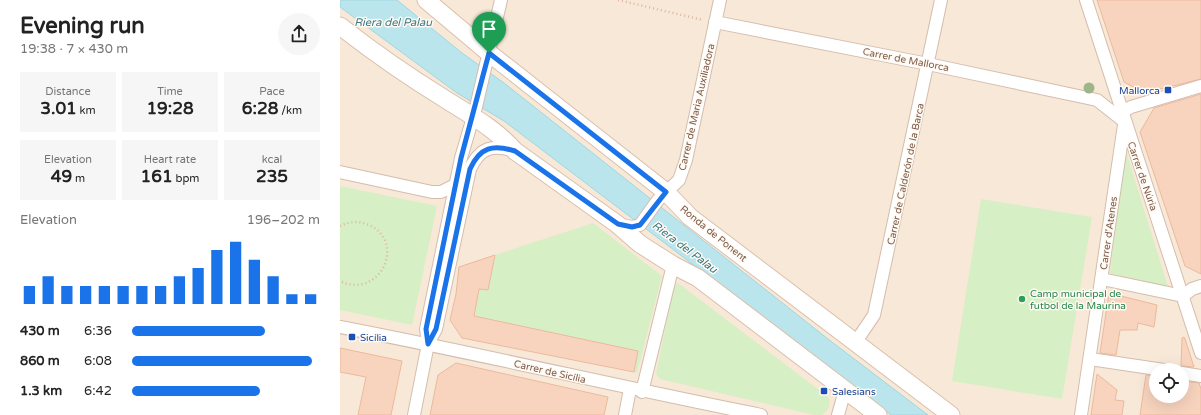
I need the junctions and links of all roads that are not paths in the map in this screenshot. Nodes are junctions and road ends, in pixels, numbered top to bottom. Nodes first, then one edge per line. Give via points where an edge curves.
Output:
1 (426, 0) edge
2 (501, 0) edge
3 (720, 0) edge
4 (941, 0) edge
5 (1086, 0) edge
6 (715, 22) junction
7 (340, 26) edge
8 (489, 53) junction
9 (928, 64) junction
10 (1112, 83) junction
11 (1201, 86) edge
12 (1097, 100) junction
13 (473, 115) junction
14 (1123, 117) junction
15 (515, 151) junction
16 (340, 172) edge
17 (455, 185) junction
18 (662, 196) junction
19 (618, 224) junction
20 (673, 265) junction
21 (1102, 279) junction
22 (1201, 286) edge
23 (1183, 296) junction
24 (340, 327) edge
25 (856, 342) junction
26 (428, 344) junction
27 (1201, 353) edge
28 (1090, 359) junction
29 (1149, 368) edge
30 (1189, 374) edge
31 (1201, 376) edge
32 (636, 390) junction
33 (845, 390) junction
34 (414, 415) edge
35 (625, 415) edge
36 (761, 415) edge
37 (838, 415) edge
38 (844, 415) edge
39 (878, 415) edge
40 (951, 415) edge
41 (1081, 415) edge

1 - 8 main road, Ronda de Ponent
2 - 8 street
3 - 6 street, Carrer de Maria Auxiliadora
4 - 9 street, Carrer de Calderón de la Barca
5 - 10 street, Carrer de Núria
6 - 9 street, Carrer de Mallorca
6 - 18 street, Carrer de Maria Auxiliadora via 686,160 679,180
7 - 13 main road via 419,82
8 - 13 street
8 - 18 main road, Ronda de Ponent
9 - 12 street, Carrer de Mallorca
9 - 25 street, Carrer de Calderón de la Barca via 874,315
10 - 12 street via 1105,95
10 - 14 street, Carrer de Núria
11 - 14 street via 1131,107
12 - 14 street, Carrer de Mallorca
13 - 15 main road via 506,140
13 - 17 street
14 - 21 street, Carrer d'Atenes
14 - 23 street, Carrer de Núria
15 - 19 main road
15 - 26 street via 498,147 484,150 470,169 436,329
16 - 17 street via 432,192 441,192
17 - 26 street via 426,329
18 - 19 street, Carrer de Maria Auxiliadora via 640,225 632,227
18 - 25 main road, Ronda de Ponent
19 - 20 main road via 640,244
20 - 32 street
20 - 33 main road via 698,278
21 - 23 street
21 - 28 street, Carrer d'Atenes
22 - 23 street
23 - 27 street, Carrer de Núria
24 - 26 street, Carrer de Sicília
25 - 40 main road, Ronda de Ponent
26 - 32 street, Carrer de Sicília
26 - 34 street
28 - 29 street
28 - 41 street, Carrer d'Atenes
30 - 31 street
32 - 35 street
32 - 36 street, Carrer de Sicília
33 - 37 street
33 - 38 street
33 - 39 main road

